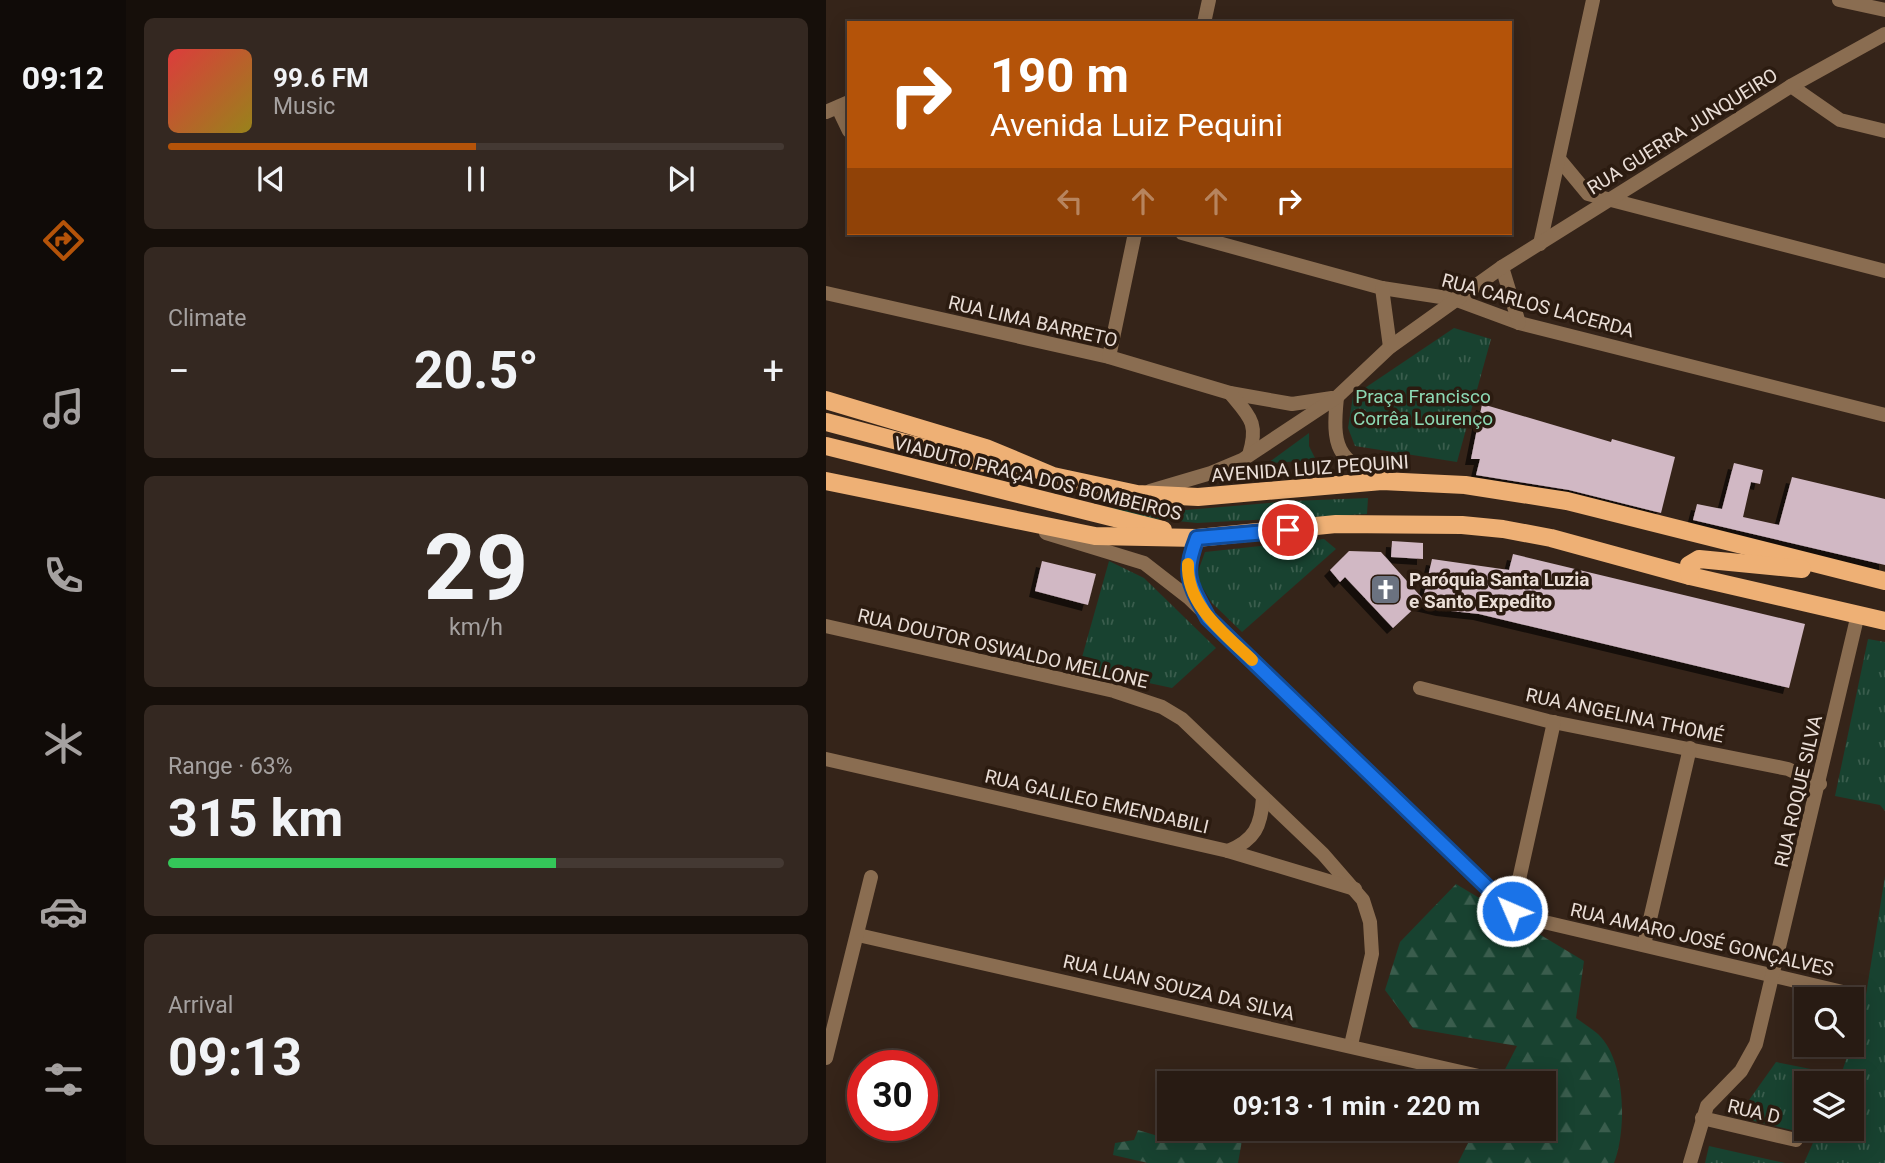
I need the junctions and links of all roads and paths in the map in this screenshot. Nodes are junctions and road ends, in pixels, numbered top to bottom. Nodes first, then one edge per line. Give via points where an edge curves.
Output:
1 (1209, 0) edge
2 (1593, 0) edge
3 (1839, 0) edge
4 (1885, 10) edge
5 (1205, 21) edge
6 (1885, 34) edge
7 (1791, 86) junction
8 (838, 107) edge
9 (847, 127) edge
10 (1885, 131) edge
11 (1559, 159) junction
12 (1608, 198) junction
13 (1135, 235) edge
14 (1189, 235) edge
15 (1540, 244) junction
16 (1502, 267) junction
17 (1885, 271) edge
18 (1382, 288) junction
19 (826, 293) edge
20 (1454, 299) junction
21 (1519, 323) junction
22 (1390, 347) junction
23 (1109, 357) junction
24 (1230, 393) junction
25 (1337, 397) junction
26 (826, 400) edge
27 (1885, 415) edge
28 (826, 422) edge
29 (826, 446) edge
30 (1249, 455) junction
31 (1053, 476) junction
32 (826, 481) edge
33 (1382, 481) junction
34 (1137, 494) junction
35 (981, 513) junction
36 (1197, 538) junction
37 (1855, 572) junction
38 (1689, 576) junction
39 (1885, 581) edge
40 (1858, 614) junction
41 (1208, 618) junction
42 (1885, 621) edge
43 (826, 626) edge
44 (1420, 688) dead end
45 (1554, 722) junction
46 (1690, 748) junction
47 (826, 759) edge
48 (1820, 784) junction
49 (1263, 798) junction
50 (1228, 851) junction
51 (871, 877) dead end
52 (1357, 889) junction
53 (1512, 911) junction
54 (858, 935) junction
55 (1644, 945) junction
56 (1774, 976) junction
57 (1821, 987) edge
58 (1351, 1045) junction
59 (826, 1058) edge
60 (1459, 1071) edge
61 (1702, 1118) junction
62 (1794, 1139) edge
63 (1690, 1163) edge

1 - 5 street
2 - 11 street
3 - 4 street
6 - 7 street, RUA GUERRA JUNQUEIRO
7 - 10 street via 1840,120
7 - 12 street, RUA GUERRA JUNQUEIRO
8 - 9 street
11 - 12 street via 1588,194
11 - 15 street
12 - 15 street, RUA GUERRA JUNQUEIRO
12 - 17 street
13 - 23 street
14 - 18 street, RUA CARLOS LACERDA
15 - 16 street, RUA GUERRA JUNQUEIRO
16 - 20 street, RUA GUERRA JUNQUEIRO
16 - 21 street
18 - 20 street, RUA CARLOS LACERDA
18 - 22 street
19 - 23 street, RUA LIMA BARRETO
20 - 21 street, RUA CARLOS LACERDA
20 - 22 street, RUA GUERRA JUNQUEIRO
21 - 27 street, RUA CARLOS LACERDA
22 - 25 street, RUA GUERRA JUNQUEIRO
23 - 24 street, RUA LIMA BARRETO
24 - 25 street, RUA LIMA BARRETO via 1292,404
24 - 30 street via 1252,422 1255,434
25 - 30 street, RUA GUERRA JUNQUEIRO
25 - 33 street via 1338,447 1355,468
26 - 31 main road, AVENIDA LUIZ PEQUINI via 986,448
28 - 31 main road, VIADUTO PRAÇA DOS BOMBEIROS via 969,460
29 - 36 main road, VIADUTO PRAÇA DOS BOMBEIROS
30 - 34 street, RUA GUERRA JUNQUEIRO via 1211,473
31 - 34 main road, AVENIDA LUIZ PEQUINI
32 - 35 main road
33 - 34 main road, AVENIDA LUIZ PEQUINI via 1224,495
33 - 37 main road, AVENIDA LUIZ PEQUINI via 1465,485 1567,501
35 - 36 main road via 1094,536
35 - 41 street, RUA AMARO JOSÉ GONÇALVES via 1144,563
36 - 38 main road via 1336,524 1462,525 1551,538
36 - 41 street, RUA AMARO JOSÉ GONÇALVES via 1187,578
37 - 38 main road via 1699,559 1689,565
37 - 39 main road, AVENIDA LUIZ PEQUINI
38 - 40 main road
40 - 42 main road
40 - 48 street, RUA ROQUE SILVA
41 - 53 street, RUA AMARO JOSÉ GONÇALVES
43 - 49 street, RUA DOUTOR OSWALDO MELLONE via 1145,700 1182,719
44 - 45 street, RUA ANGELINA THOMÉ
45 - 46 street, RUA ANGELINA THOMÉ
45 - 53 street
46 - 48 street, RUA ANGELINA THOMÉ via 1788,769
46 - 55 street
47 - 50 street, RUA GALILEO EMENDABILI
48 - 56 street, RUA ROQUE SILVA
49 - 50 street via 1257,831 1244,845
49 - 52 street, RUA DOUTOR OSWALDO MELLONE
50 - 52 street, RUA GALILEO EMENDABILI
51 - 54 street
52 - 58 street, RUA DOUTOR OSWALDO MELLONE via 1370,922 1371,954
53 - 55 street, RUA AMARO JOSÉ GONÇALVES
54 - 58 street, RUA LUAN SOUZA DA SILVA
54 - 59 street
55 - 56 street, RUA AMARO JOSÉ GONÇALVES
56 - 57 street, RUA AMARO JOSÉ GONÇALVES
56 - 61 street, RUA ROQUE SILVA via 1751,1056 1707,1106
58 - 60 street, RUA LUAN SOUZA DA SILVA
61 - 62 street, RUA D
61 - 63 street, RUA ROQUE SILVA

